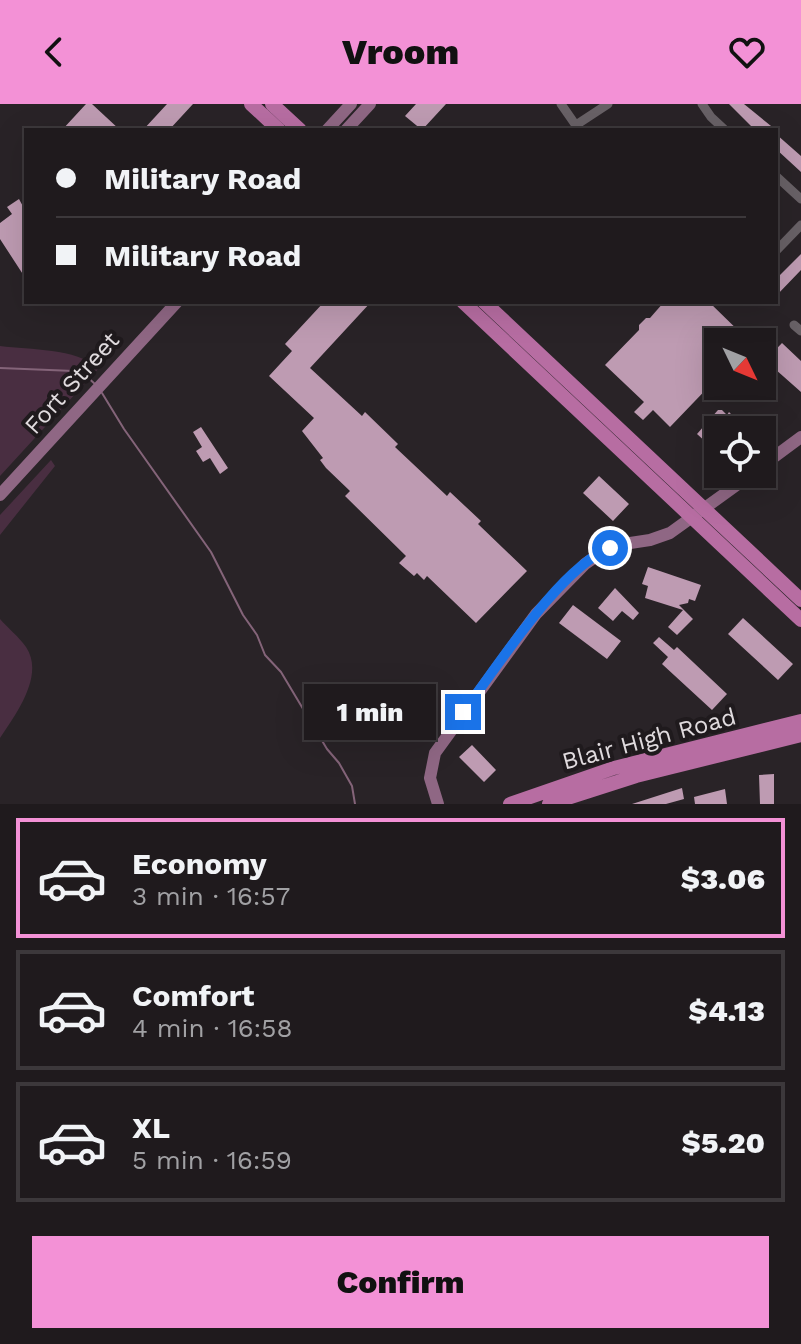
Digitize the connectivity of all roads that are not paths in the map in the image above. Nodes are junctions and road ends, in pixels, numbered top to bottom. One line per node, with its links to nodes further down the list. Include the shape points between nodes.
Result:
1 (251, 104): 8 (main road)
2 (272, 104): 9 (main road)
3 (351, 104): 10 (main road)
4 (370, 104): 11 (main road)
5 (561, 104): 12 (street)
6 (608, 104): 12 (street)
7 (702, 104): 13 (street)
8 (277, 128)
9 (298, 128)
10 (329, 128)
11 (348, 128)
12 (578, 128)
13 (723, 128)
14 (778, 178): 15 (street)
15 (801, 199)
16 (801, 225): 17 (street)
17 (778, 249)
18 (175, 304): 24 (main road, Fort Street)
19 (465, 304): 25 (main road)
20 (485, 304): 25 (main road)
21 (801, 437): 22 (main road)
22 (776, 456)
23 (733, 488): 25 (main road)
24 (0, 495)
25 (698, 513): 26 (main road); 27 (main road); 30 (main road, via 664,536 605,550 548,600 435,753 430,778)
26 (801, 600)
27 (801, 620)
28 (801, 721): 31 (main road, Blair High Road, via 614,768)
29 (801, 735): 32 (main road, Blair High Road, via 636,776)
30 (438, 804)
31 (510, 804)
32 (549, 804)

